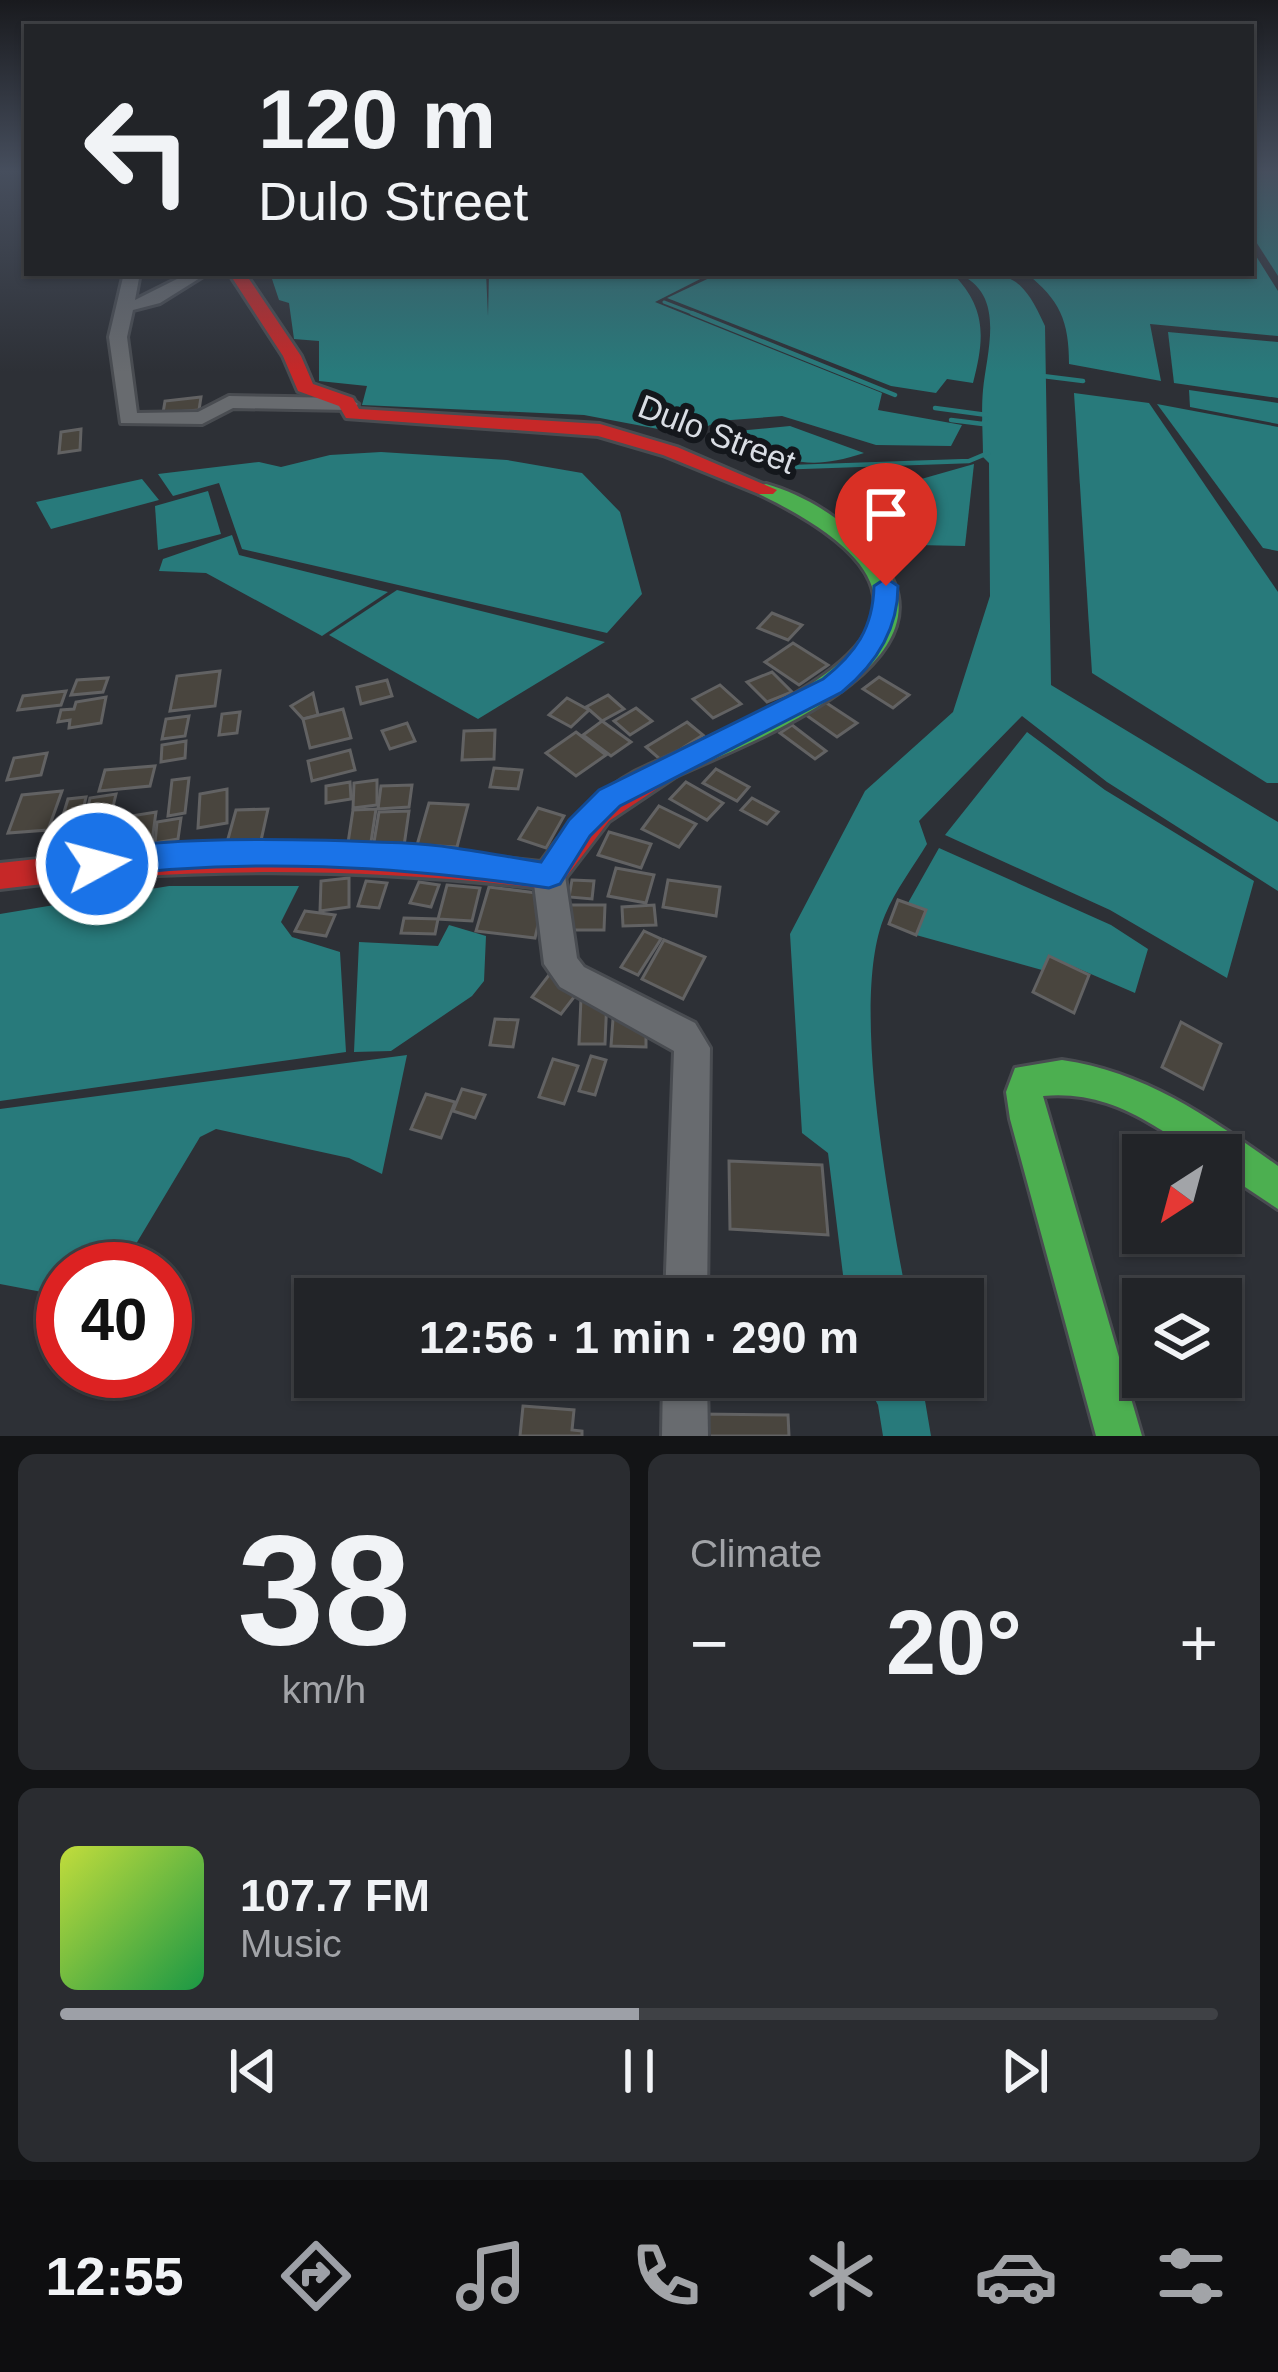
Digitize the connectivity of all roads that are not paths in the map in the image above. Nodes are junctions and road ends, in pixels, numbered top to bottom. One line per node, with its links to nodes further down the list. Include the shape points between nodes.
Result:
1 (131, 276): 4 (street)
2 (195, 276): 4 (street)
3 (239, 276): 5 (street, Dulo Street, via 305,387)
4 (124, 307): 5 (street, via 118,338 128,419 202,418 229,402)
5 (350, 404): 6 (street, Dulo Street, via 360,415 554,423 631,437 811,508 841,525 882,568 886,619 856,666 832,686 609,798)
6 (549, 875): 7 (street, via 409,856 185,853); 9 (street, via 561,964 683,1034 692,1048)
7 (0, 877)
8 (1278, 1189): 12 (street, via 1184,1126 1076,1072 1028,1080 1024,1092)
9 (687, 1278)
10 (685, 1398): 11 (street)
11 (685, 1436)
12 (1119, 1436)

